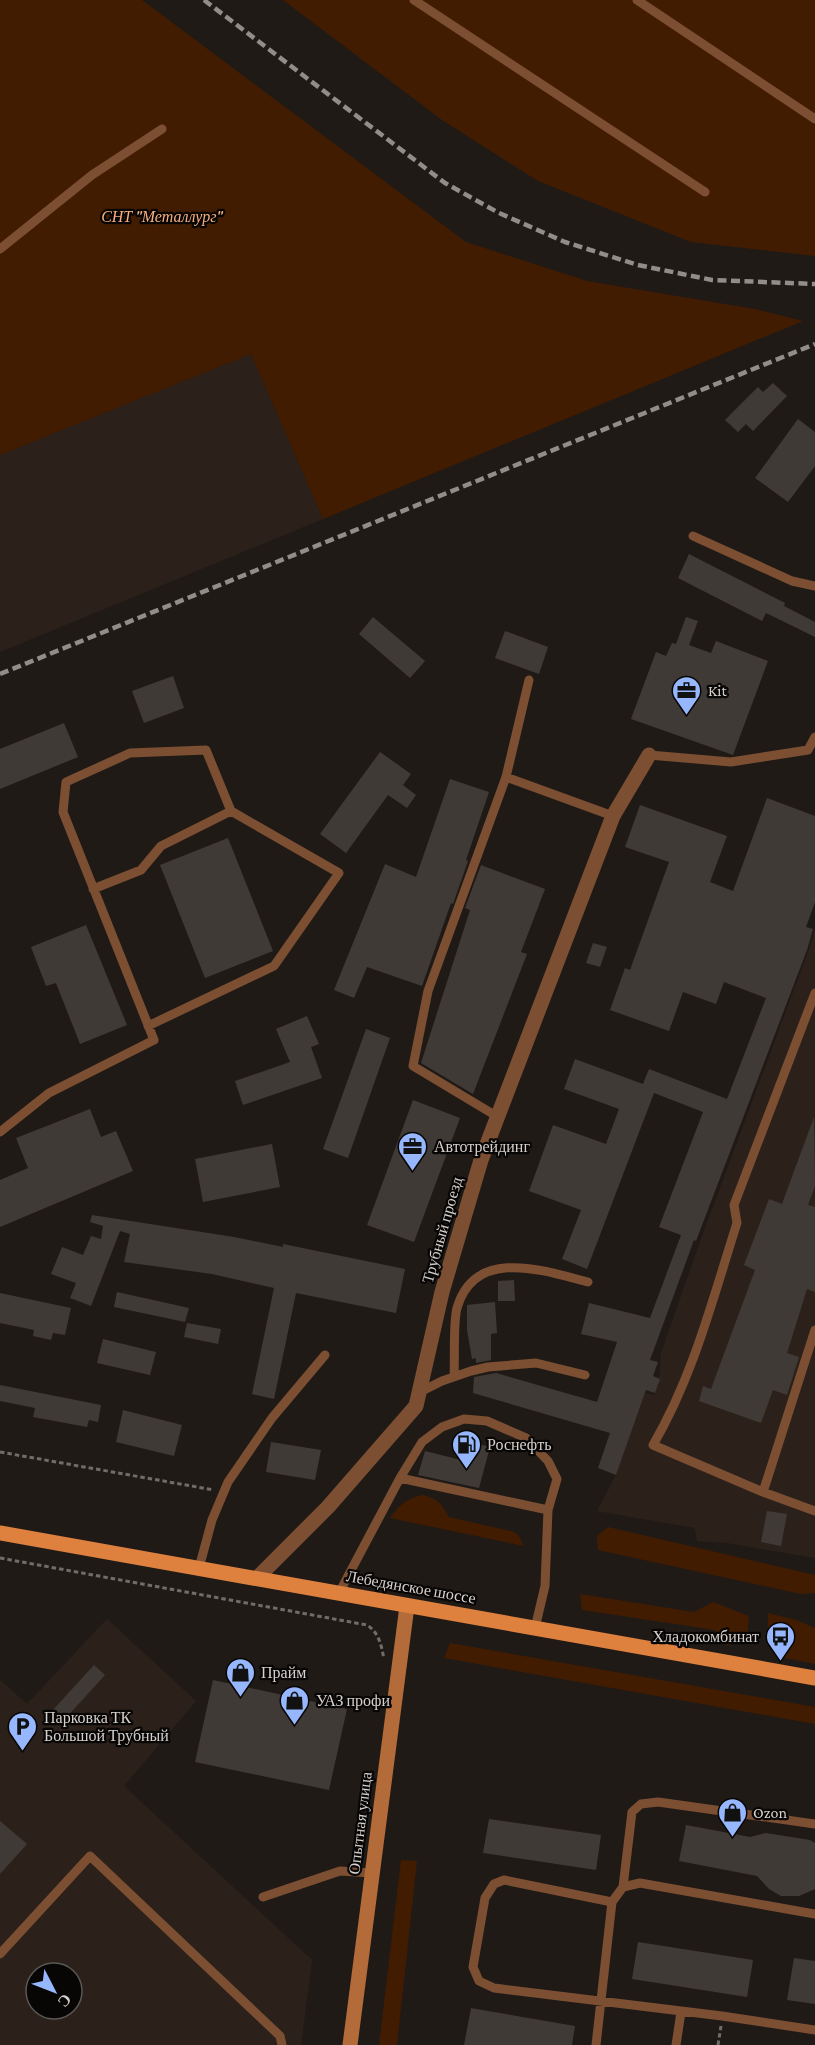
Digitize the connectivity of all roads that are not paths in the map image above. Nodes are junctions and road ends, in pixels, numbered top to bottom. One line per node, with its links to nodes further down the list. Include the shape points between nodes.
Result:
1 (414, 0): 5 (lane)
2 (637, 0): 3 (lane)
3 (815, 120)
4 (162, 129): 6 (lane, via 92,175)
5 (705, 192)
6 (0, 249)
7 (693, 536): 8 (lane, via 792,581)
8 (815, 586)
9 (529, 680): 12 (lane)
10 (815, 737): 11 (lane, via 808,750 730,762)
11 (649, 755): 14 (street, Трубный проезд)
12 (506, 777): 14 (lane); 18 (lane, via 428,991 413,1066)
13 (231, 811): 15 (lane, via 161,846 141,870); 15 (lane, via 206,750 130,753 66,782 63,812); 17 (lane, via 339,873 274,966)
14 (613, 816): 18 (street, Трубный проезд)
15 (93, 889): 17 (lane)
16 (815, 993): 27 (lane, via 734,1205 737,1222 684,1383 653,1445)
17 (148, 1026): 19 (lane, via 154,1040 49,1093)
18 (498, 1117): 25 (street, Трубный проезд, via 481,1160 442,1292)
19 (0, 1132)
20 (588, 1282): 24 (lane, via 529,1267 502,1267 477,1277 464,1290 456,1309)
21 (815, 1330): 27 (lane)
22 (324, 1355): 31 (lane, via 272,1418 228,1482 212,1520)
23 (585, 1376): 24 (lane, via 536,1363 488,1368)
24 (454, 1377): 25 (lane)
25 (418, 1393): 32 (street, Трубный проезд, via 416,1406 328,1507)
26 (400, 1478): 28 (lane); 28 (lane, via 422,1442 442,1427 464,1419 487,1421 526,1437 548,1461 557,1479); 33 (lane)
27 (763, 1492): 29 (lane)
28 (548, 1510): 35 (lane, via 545,1586)
29 (815, 1511)
30 (0, 1533): 31 (main road, Лебедянское шоссе)
31 (200, 1568): 32 (main road, Лебедянское шоссе)
32 (257, 1578): 33 (main road, Лебедянское шоссе)
33 (339, 1593): 34 (main road, Лебедянское шоссе)
34 (407, 1606): 35 (main road, Лебедянское шоссе); 38 (street, Опытная улица)
35 (535, 1628): 36 (main road, Лебедянское шоссе)
36 (815, 1678)
37 (815, 1824): 39 (lane, via 658,1802 642,1804 632,1812)
38 (372, 1873): 40 (lane, via 340,1871); 48 (street, Опытная улица)
39 (623, 1887): 41 (lane); 42 (lane, via 640,1883)
40 (264, 1897)
41 (612, 1902): 44 (lane); 44 (lane, via 504,1880 494,1884 485,1898 473,1967 480,1981 494,1988)
42 (815, 1914)
43 (0, 1954): 47 (lane, via 90,1856 280,2036)
44 (600, 2001): 45 (lane); 49 (lane)
45 (681, 2012): 46 (lane); 50 (lane)
46 (815, 2030)
47 (282, 2045)
48 (350, 2045)
49 (596, 2045)
50 (676, 2045)

